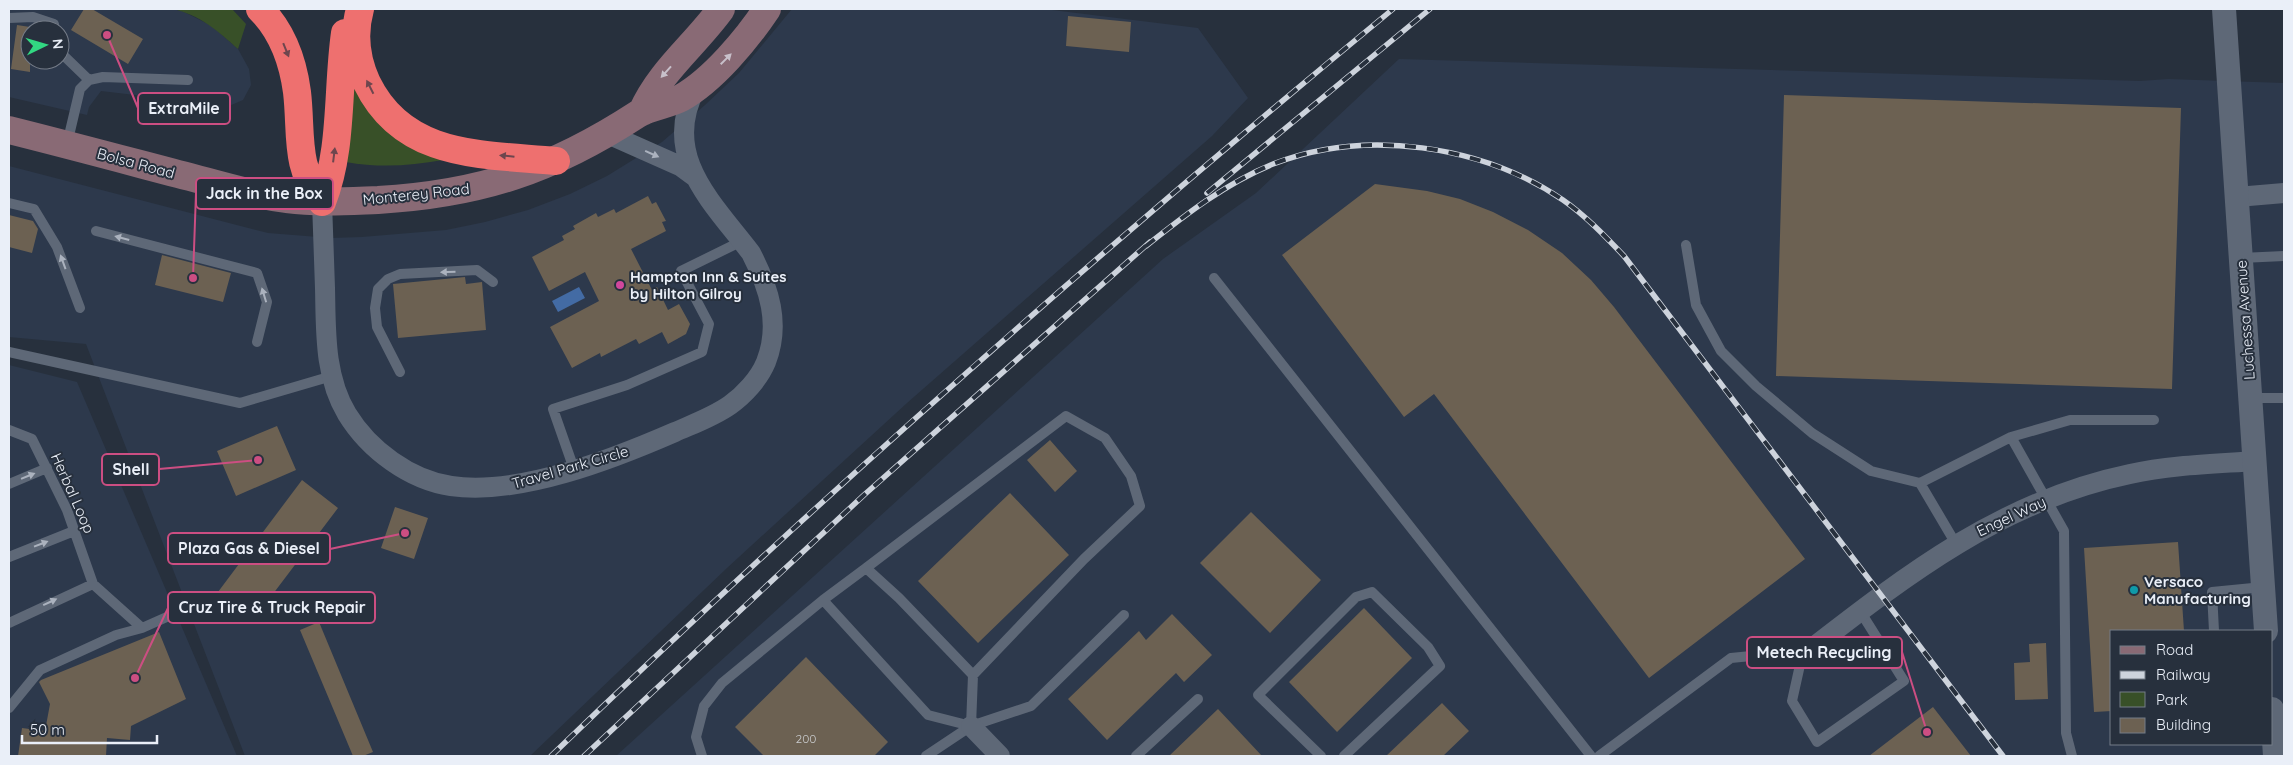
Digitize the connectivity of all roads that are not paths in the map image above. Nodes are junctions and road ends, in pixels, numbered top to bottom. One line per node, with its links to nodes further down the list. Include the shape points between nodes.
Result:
1 (260, 9): 21 (highway, one-way to 21, via 280,36 290,61 297,91 303,166 307,179)
2 (351, 9): 21 (highway, one-way to 2, via 335,152 344,46)
3 (360, 9): 17 (highway, one-way to 3, via 450,149 421,139 398,123 376,98 360,64 356,41)
4 (721, 9): 13 (main road, Monterey Road, one-way to 13, via 660,78)
5 (767, 9): 12 (main road, Monterey Road, one-way to 5, via 737,47)
6 (2224, 9): 20 (street, Luchessa Avenue)
7 (9, 18): 8 (lane)
8 (42, 20)
9 (70, 62): 10 (lane)
10 (89, 80): 11 (lane, via 103,77); 16 (lane, via 80,89)
11 (188, 80)
12 (696, 88): 13 (main road, Monterey Road, via 660,107); 18 (street, Travel Park Circle, via 686,109 683,128 686,155)
13 (642, 112): 15 (main road, Monterey Road)
14 (9, 130): 16 (main road, Bolsa Road)
15 (608, 134): 17 (main road, Monterey Road); 18 (street, Travel Park Circle, one-way to 18, via 680,166)
16 (66, 145): 21 (main road, Bolsa Road, via 258,194)
17 (556, 161): 21 (main road, Monterey Road, via 500,181 440,195)
18 (695, 177): 24 (street, Travel Park Circle)
19 (2284, 193): 20 (street)
20 (2237, 197): 27 (street, Luchessa Avenue)
21 (322, 202): 34 (street, Travel Park Circle, via 326,338)
22 (9, 204): 30 (lane, one-way to 22, via 57,247 34,209)
23 (96, 231): 31 (lane, one-way to 23, via 267,302 257,273)
24 (742, 241): 42 (street, Travel Park Circle, via 762,275 773,316 773,341 765,364 750,388 706,419 632,450); 42 (lane, via 681,270 709,324 702,352 626,385 554,409)
25 (1686, 245): 43 (lane, via 1696,305 1721,351 1756,386 1812,433 1871,471)
26 (2284, 256): 27 (lane)
27 (2241, 258): 35 (street, Luchessa Avenue)
28 (1214, 278): 72 (lane)
29 (493, 282): 33 (lane, one-way to 33, via 477,270 400,274 388,278 378,289 376,327)
30 (80, 308)
31 (258, 342)
32 (9, 352): 34 (lane, via 240,403)
33 (400, 372)
34 (332, 376): 42 (street, Travel Park Circle, via 346,413 360,433 380,452 422,478 450,486 480,488)
35 (2250, 398): 36 (lane); 40 (street, Luchessa Avenue)
36 (2284, 398)
37 (2154, 420): 39 (lane, via 2070,420)
38 (9, 430): 41 (lane, Herbal Loop, via 32,439)
39 (2011, 437): 43 (lane); 45 (lane)
40 (2255, 461): 45 (street, Engel Way, via 2130,474); 51 (street, Luchessa Avenue)
41 (46, 468): 44 (lane, one-way to 41); 46 (lane, Herbal Loop)
42 (574, 469)
43 (1920, 483): 47 (lane)
44 (9, 484)
45 (2046, 499): 47 (street, Engel Way, via 2014,512); 74 (lane, via 2064,531 2066,733)
46 (74, 531): 48 (lane, one-way to 46); 50 (lane, Herbal Loop)
47 (1956, 544): 54 (street, Engel Way)
48 (9, 557)
49 (866, 568): 52 (lane); 61 (lane, via 900,598); 61 (lane, via 1066,416 1105,438 1131,476 1140,506)
50 (93, 584): 56 (lane, one-way to 50); 57 (lane, Herbal Loop)
51 (2263, 586): 58 (lane, via 2212,592); 59 (street, Luchessa Avenue)
52 (823, 600): 64 (lane, via 928,716); 66 (lane, via 722,683 704,706 696,738)
53 (187, 608): 57 (lane)
54 (1860, 611): 60 (street, Engel Way); 60 (lane, via 1904,681 1817,742 1792,701)
55 (1124, 615): 64 (lane, via 1031,706)
56 (9, 623)
57 (142, 628): 63 (lane, via 116,635 40,670)
58 (2214, 630)
59 (2266, 630)
60 (1802, 656): 73 (lane, via 1731,658)
61 (972, 675): 64 (lane)
62 (1198, 699): 69 (lane)
63 (9, 708)
64 (971, 726): 67 (lane); 68 (street)
65 (2273, 728): 75 (street)
66 (702, 756)
67 (926, 756)
68 (1000, 756)
69 (1136, 756)
70 (1321, 756): 71 (lane, via 1258,695 1356,597 1372,592 1428,647 1440,666)
71 (1344, 756)
72 (1591, 756)
73 (1599, 756)
74 (2072, 756)
75 (2275, 756)

